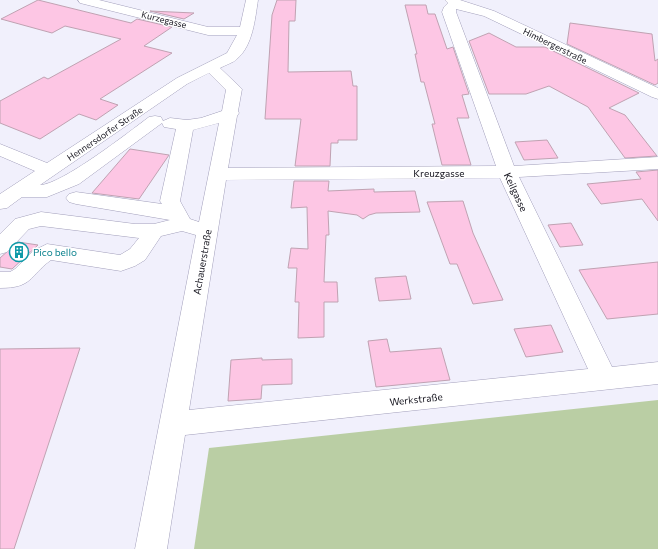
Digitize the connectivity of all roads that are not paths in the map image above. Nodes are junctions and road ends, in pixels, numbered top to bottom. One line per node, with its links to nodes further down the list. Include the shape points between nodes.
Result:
1 (84, 0): 4 (street, Kurzegasse, via 208,31)
2 (252, 0): 4 (street)
3 (455, 2): 6 (street, Himbergerstraße, via 491,14 582,60); 14 (street, Keilgasse, via 449,12)
4 (246, 31): 5 (street, via 232,56)
5 (212, 68): 7 (street, Achauerstraße, via 234,89); 8 (street, Hennersdorfer Straße, via 182,81)
6 (658, 94)
7 (231, 113): 10 (street, via 203,124); 15 (street, Achauerstraße)
8 (136, 114): 9 (street); 13 (street, Hennersdorfer Straße)
9 (155, 121): 10 (street); 16 (street)
10 (185, 126): 20 (street, via 170,201)
11 (0, 149): 13 (street)
12 (658, 163): 14 (street, Kreuzgasse)
13 (50, 171): 17 (street, Hennersdorfer Straße)
14 (507, 172): 15 (street, Kreuzgasse); 27 (street, Keilgasse)
15 (219, 174): 23 (street, Achauerstraße)
16 (72, 180): 17 (street, via 47,191); 18 (street)
17 (20, 191): 19 (street, Hennersdorfer Straße)
18 (76, 198): 20 (street); 21 (street)
19 (0, 203)
20 (179, 218): 22 (street); 23 (street)
21 (58, 220): 22 (street, via 112,229); 24 (street, via 41,219 22,224)
22 (154, 231): 25 (street, via 140,254 132,260 121,263 47,252 22,275 11,281)
23 (207, 231): 28 (street, Achauerstraße)
24 (0, 247)
25 (0, 280)
26 (658, 373): 27 (street, Werkstraße)
27 (605, 379): 28 (street, Werkstraße)
28 (174, 424): 29 (street, Achauerstraße)
29 (151, 549)

